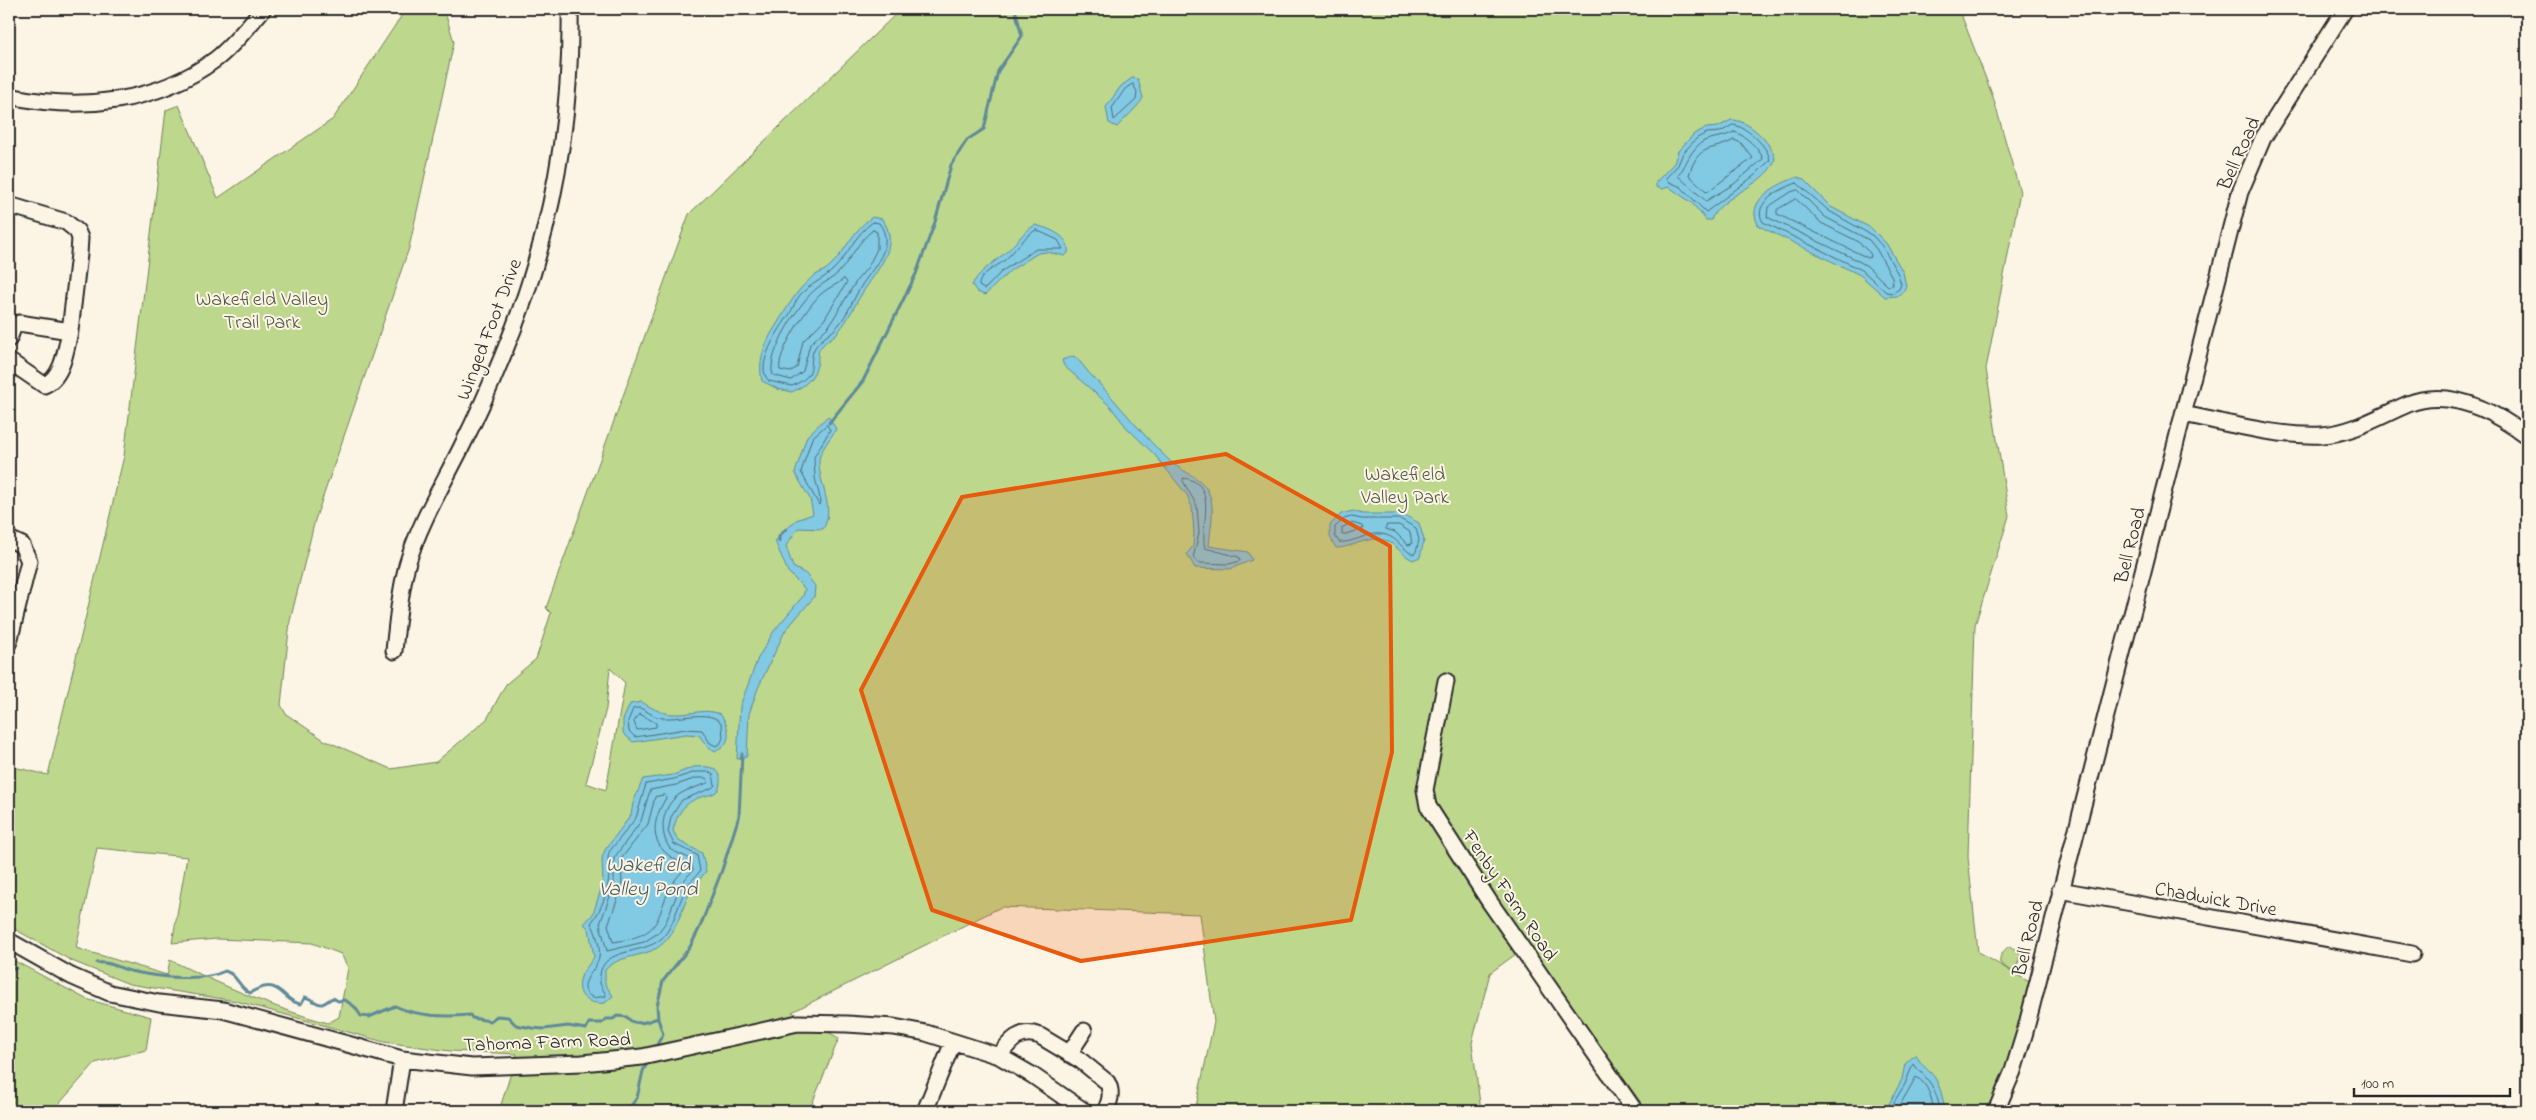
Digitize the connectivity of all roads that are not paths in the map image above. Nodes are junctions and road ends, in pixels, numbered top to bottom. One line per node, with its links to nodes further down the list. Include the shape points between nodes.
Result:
1 (263, 9): 4 (street, via 217,58 166,88 91,103)
2 (570, 9): 13 (street, Winged Foot Drive, via 564,130 540,249 503,356 414,546 404,582)
3 (2345, 9): 9 (street, Bell Road, via 2263,138 2246,174)
4 (9, 96)
5 (9, 205): 6 (street, via 66,222 77,231 79,254)
6 (70, 331): 7 (street, via 19,323 13,328); 8 (street, via 60,368 49,383 44,385)
7 (9, 340)
8 (9, 360)
9 (2183, 414): 10 (street, via 2283,433 2323,435 2360,426 2410,403 2452,401 2483,408); 15 (street, Bell Road)
10 (2527, 436)
11 (9, 539): 12 (street, via 22,545 29,561)
12 (9, 642)
13 (394, 651)
14 (1446, 681): 27 (street, Fenby Farm Road, via 1425,790 1428,806 1489,901)
15 (2060, 890): 17 (street, Chadwick Drive); 28 (street, Bell Road, via 2025,1032)
16 (9, 941): 22 (street, Tahoma Farm Road, via 70,976 110,993 159,1003 222,1010)
17 (2412, 954)
18 (1084, 1031): 20 (street)
19 (953, 1042): 21 (street, Tahoma Farm Road); 22 (street, Tahoma Farm Road, via 894,1027 798,1022 660,1054 582,1063 472,1067); 24 (street)
20 (1069, 1054): 21 (street, via 1040,1036 1026,1033 1015,1037); 26 (street, via 1107,1082 1110,1098)
21 (999, 1056): 25 (street, Tahoma Farm Road)
22 (402, 1059): 23 (street)
23 (394, 1111)
24 (924, 1111)
25 (1084, 1111)
26 (1105, 1111)
27 (1636, 1111)
28 (1996, 1111)

